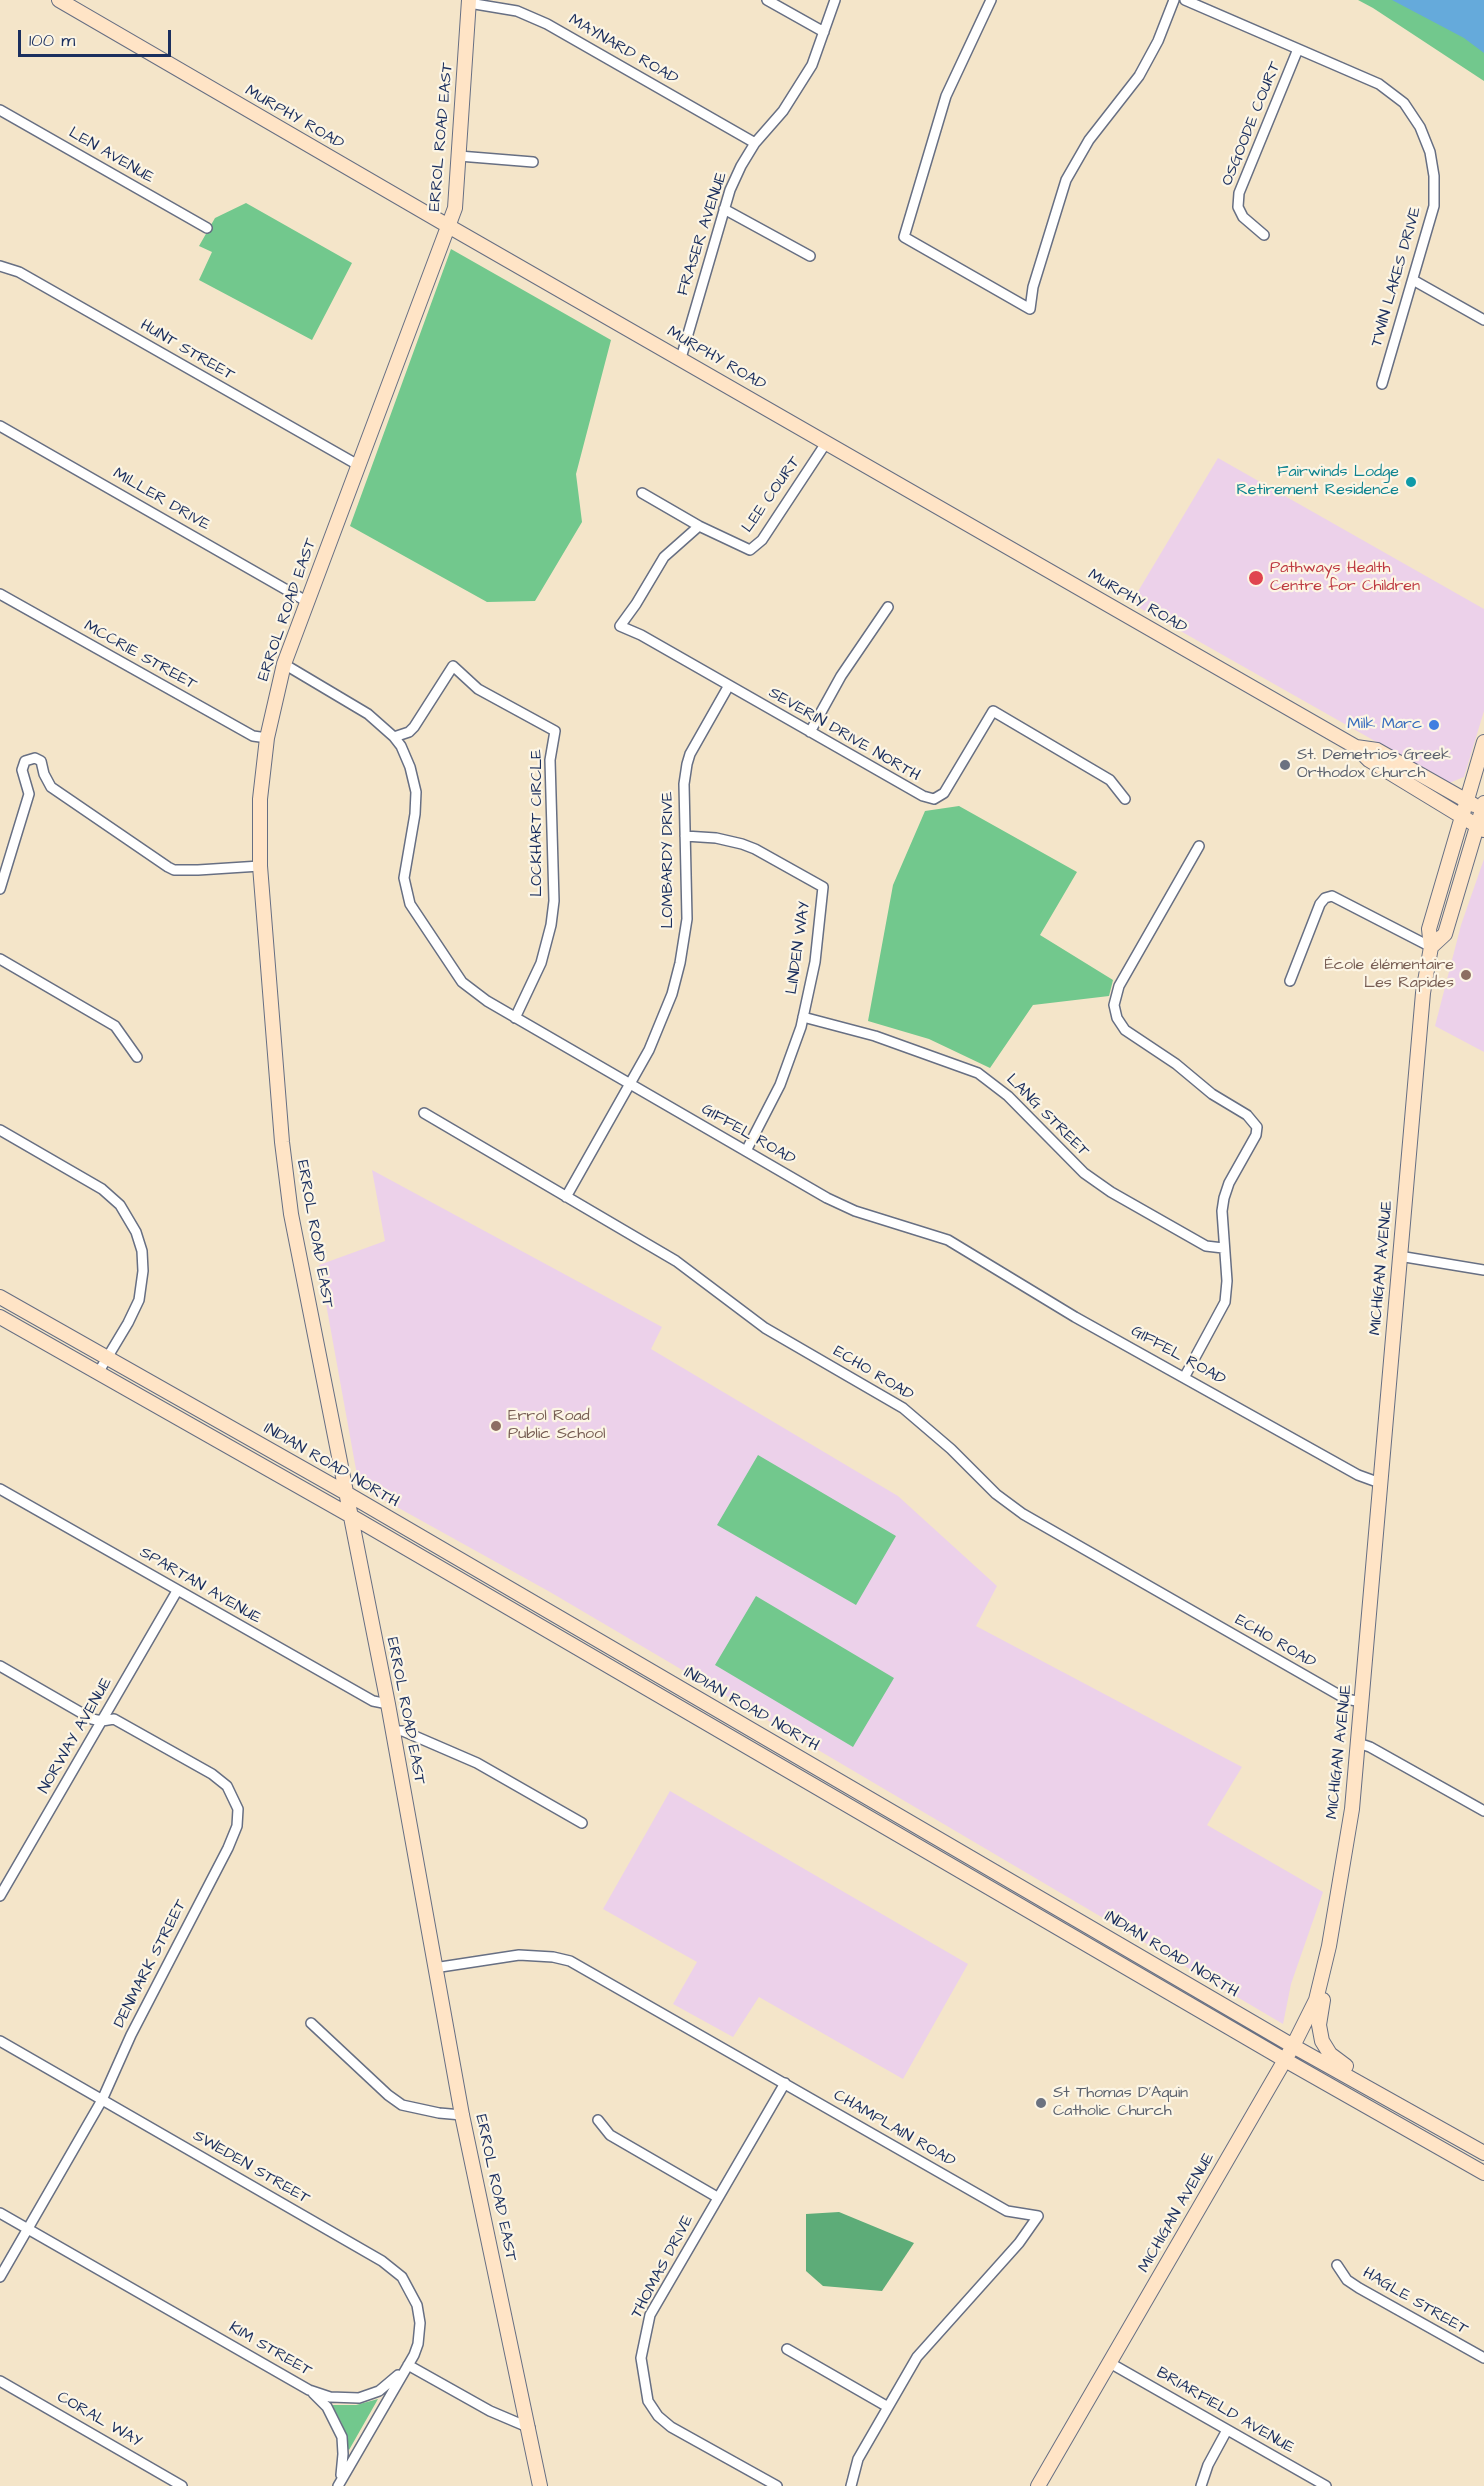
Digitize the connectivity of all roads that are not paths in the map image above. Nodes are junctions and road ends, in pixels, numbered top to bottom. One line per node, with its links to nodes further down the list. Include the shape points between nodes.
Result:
1 (59, 0): 15 (main road, MURPHY ROAD)
2 (767, 0): 8 (street)
3 (835, 0): 8 (street, FRASER AVENUE)
4 (991, 0): 5 (street, via 946,96 904,237 1030,309 1033,286 1066,180 1089,140 1139,76)
5 (1174, 0)
6 (1185, 0): 9 (street, TWIN LAKES DRIVE)
7 (469, 1): 11 (street, MAYNARD ROAD, via 517,11 547,24); 12 (main road, ERROL ROAD EAST)
8 (824, 32): 11 (street, FRASER AVENUE, via 812,65 783,111)
9 (1298, 49): 17 (street, OSGOODE COURT, via 1239,193 1238,207 1243,217); 20 (street, TWIN LAKES DRIVE, via 1379,84 1404,103 1420,127 1430,152 1434,206)
10 (0, 110): 16 (street, LEN AVENUE)
11 (755, 143): 14 (street, FRASER AVENUE, via 741,165)
12 (459, 156): 13 (street); 15 (main road, ERROL ROAD EAST)
13 (533, 162)
14 (724, 209): 18 (street); 22 (street, FRASER AVENUE)
15 (450, 227): 22 (main road, MURPHY ROAD); 26 (main road, ERROL ROAD EAST)
16 (207, 228)
17 (1264, 236)
18 (810, 256)
19 (0, 266): 26 (street, HUNT STREET, via 19,272)
20 (1413, 280): 21 (street); 23 (street, TWIN LAKES DRIVE)
21 (1484, 320)
22 (681, 358): 25 (main road, MURPHY ROAD)
23 (1382, 384)
24 (0, 426): 30 (street, MILLER DRIVE)
25 (826, 443): 28 (street, LEE COURT, via 762,540 750,550); 38 (main road, MURPHY ROAD)
26 (358, 465): 30 (main road, ERROL ROAD EAST)
27 (642, 493): 28 (street, LEE COURT)
28 (699, 526): 33 (street, SEVERIN DRIVE NORTH, via 658,564 620,626)
29 (0, 594): 35 (street, MCCRIE STREET, via 253,736)
30 (306, 601): 32 (main road, ERROL ROAD EAST)
31 (888, 608): 34 (street)
32 (284, 664): 35 (main road, ERROL ROAD EAST); 36 (street, GIFFEL ROAD, via 368,714)
33 (728, 687): 34 (street, SEVERIN DRIVE NORTH); 44 (street, LOMBARDY DRIVE, via 687,764)
34 (810, 732): 39 (street, SEVERIN DRIVE NORTH, via 914,793 934,799 948,788 993,711 1110,780)
35 (267, 738): 46 (main road, ERROL ROAD EAST, via 260,799)
36 (394, 738): 52 (street, GIFFEL ROAD, via 410,767 416,792 404,878 410,904 462,982); 52 (street, LOCKHART CIRCLE, via 414,727 453,666 478,689 555,731 550,760 554,901 551,925 541,963)
37 (1484, 742): 40 (main road, MICHIGAN AVENUE)
38 (1356, 747): 40 (main road, MURPHY ROAD, via 1377,750); 42 (main road, MURPHY ROAD, via 1368,760)
39 (1125, 800)
40 (1466, 801): 41 (main road, MURPHY ROAD); 42 (main road, MICHIGAN AVENUE)
41 (1483, 808): 43 (main road, MICHIGAN AVENUE)
42 (1461, 816): 43 (main road, MURPHY ROAD); 48 (main road, MICHIGAN AVENUE, via 1429,928)
43 (1481, 828): 48 (main road, MICHIGAN AVENUE, via 1445,934)
44 (685, 836): 51 (street, LINDEN WAY, via 749,846 823,887 817,950); 54 (street, LOMBARDY DRIVE, via 687,920 680,963 666,1013)
45 (1198, 846): 59 (street, via 1119,986 1114,1005 1125,1030 1247,1115 1257,1127 1224,1198)
46 (260, 866): 47 (street, via 174,870 51,787 41,761 35,758 25,761 22,771 29,794); 69 (main road, ERROL ROAD EAST, via 291,1214)
47 (0, 889)
48 (1431, 946): 50 (street, via 1332,896 1320,904); 60 (main road, MICHIGAN AVENUE, via 1423,993)
49 (0, 959): 53 (street, via 115,1026)
50 (1290, 981)
51 (803, 1017): 57 (street, LINDEN WAY, via 780,1085); 59 (street, LANG STREET, via 875,1036 978,1073 1008,1096 1084,1173 1206,1246)
52 (515, 1018): 54 (street, GIFFEL ROAD)
53 (137, 1058)
54 (630, 1083): 57 (street, GIFFEL ROAD); 58 (street, LOMBARDY DRIVE)
55 (424, 1113): 58 (street, ECHO ROAD)
56 (0, 1130): 64 (street, via 102,1189 120,1205 136,1232 143,1262 141,1291 128,1323)
57 (746, 1151): 66 (street, GIFFEL ROAD, via 855,1211 948,1240 1075,1317)
58 (566, 1197): 73 (street, ECHO ROAD, via 676,1261 765,1328 903,1408 1023,1514 1346,1699)
59 (1223, 1248): 66 (street, via 1225,1302)
60 (1399, 1256): 61 (street); 67 (main road, MICHIGAN AVENUE)
61 (1484, 1270)
62 (0, 1297): 64 (main road, INDIAN ROAD NORTH)
63 (0, 1317): 65 (main road, INDIAN ROAD NORTH)
64 (106, 1358): 65 (street); 69 (main road, INDIAN ROAD NORTH)
65 (98, 1373): 70 (main road, INDIAN ROAD NORTH)
66 (1185, 1376): 67 (street, GIFFEL ROAD, via 1358,1475)
67 (1380, 1483): 73 (main road, MICHIGAN AVENUE)
68 (0, 1489): 71 (street, SPARTAN AVENUE)
69 (346, 1492): 70 (main road, ERROL ROAD EAST); 85 (main road, INDIAN ROAD NORTH)
70 (351, 1516): 74 (main road, ERROL ROAD EAST); 86 (main road, INDIAN ROAD NORTH)
71 (177, 1591): 74 (street, SPARTAN AVENUE, via 373,1701); 75 (street, NORWAY AVENUE)
72 (0, 1666): 75 (street, DENMARK STREET)
73 (1362, 1702): 77 (main road, MICHIGAN AVENUE)
74 (388, 1704): 76 (main road, ERROL ROAD EAST)
75 (102, 1721): 80 (street, NORWAY AVENUE); 89 (street, DENMARK STREET, via 114,1719 212,1774 227,1786 238,1809 237,1826 228,1848)
76 (393, 1731): 79 (street, via 403,1731 477,1763); 82 (main road, ERROL ROAD EAST)
77 (1358, 1743): 78 (street); 81 (main road, MICHIGAN AVENUE, via 1352,1809)
78 (1484, 1811)
79 (582, 1823)
80 (0, 1896)
81 (1329, 1946): 85 (main road, MICHIGAN AVENUE, via 1314,2007); 88 (main road, via 1330,1972 1320,2009 1320,2033 1330,2054)
82 (434, 1968): 87 (street, CHAMPLAIN ROAD, via 519,1955 570,1961); 90 (main road, ERROL ROAD EAST)
83 (311, 2023): 90 (street, via 402,2105)
84 (0, 2041): 89 (street, SWEDEN STREET)
85 (1293, 2046): 86 (main road, MICHIGAN AVENUE); 88 (main road, INDIAN ROAD NORTH)
86 (1285, 2060): 93 (main road, INDIAN ROAD NORTH); 101 (main road, MICHIGAN AVENUE)
87 (785, 2083): 94 (street, THOMAS DRIVE); 105 (street, CHAMPLAIN ROAD, via 1007,2211 1038,2216 1019,2243 917,2357)
88 (1378, 2092): 92 (main road, INDIAN ROAD NORTH)
89 (102, 2100): 96 (street, DENMARK STREET); 102 (street, SWEDEN STREET, via 394,2269 414,2296 420,2322 417,2344)
90 (462, 2115): 106 (main road, ERROL ROAD EAST)
91 (598, 2120): 94 (street, via 610,2135)
92 (1484, 2153)
93 (1484, 2173)
94 (717, 2197): 111 (street, THOMAS DRIVE, via 651,2315 641,2358 644,2384 648,2401 671,2427)
95 (0, 2212): 96 (street, KIM STREET)
96 (28, 2229): 98 (street, DENMARK STREET); 104 (street, KIM STREET)
97 (1337, 2265): 100 (street, HAGLE STREET, via 1347,2280 1359,2288)
98 (0, 2277)
99 (787, 2349): 105 (street)
100 (1484, 2358)
101 (1110, 2363): 107 (street, BRIARFIELD AVENUE); 113 (main road, MICHIGAN AVENUE)
102 (408, 2365): 104 (street, KIM STREET, via 386,2387 359,2398 330,2397); 106 (street, via 496,2414); 109 (street)
103 (0, 2381): 108 (street, CORAL WAY)
104 (309, 2390): 109 (street, via 327,2407 342,2437 343,2463)
105 (888, 2407): 112 (street, CHAMPLAIN ROAD, via 858,2459)
106 (530, 2428): 110 (main road, ERROL ROAD EAST)
107 (1227, 2430): 114 (street, via 1208,2465); 115 (street, BRIARFIELD AVENUE)
108 (182, 2486)
109 (338, 2486)
110 (540, 2486)
111 (777, 2486)
112 (851, 2486)
113 (1038, 2486)
114 (1202, 2486)
115 (1326, 2486)

